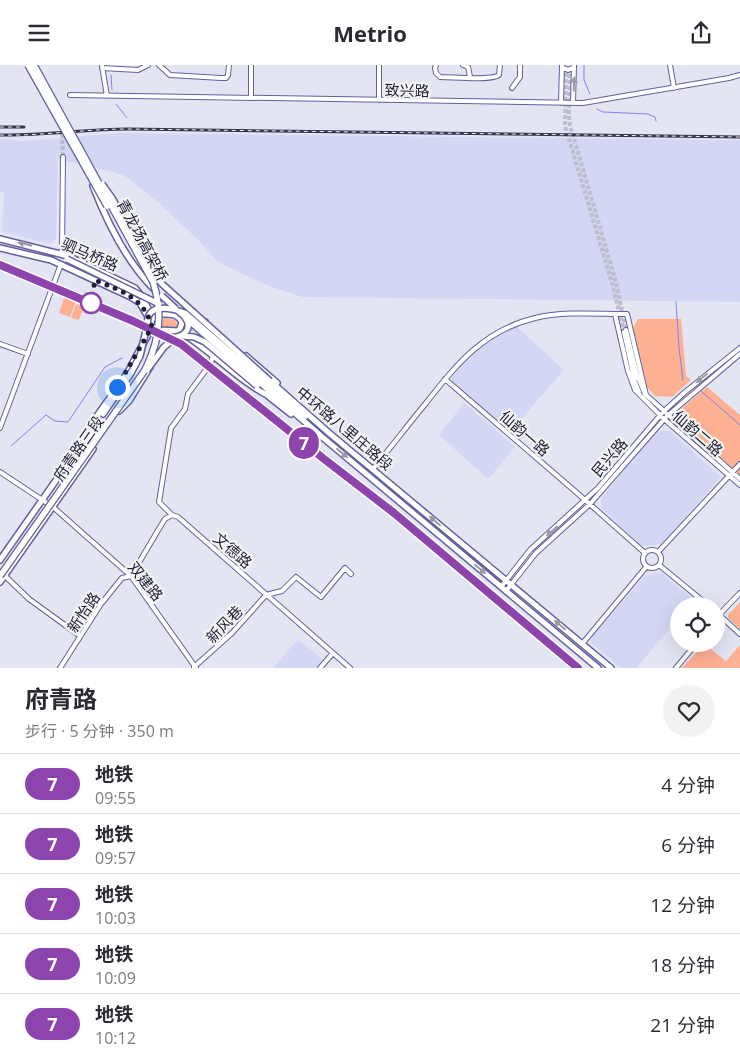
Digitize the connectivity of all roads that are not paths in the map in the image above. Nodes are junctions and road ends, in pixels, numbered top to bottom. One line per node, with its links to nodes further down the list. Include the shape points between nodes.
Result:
1 (27, 65): 29 (street, via 48,103); 31 (highway, 青龙场高架桥, bridge)
2 (34, 65): 31 (highway, 青龙场高架桥, bridge)
3 (133, 65): 17 (street)
4 (148, 65): 17 (street)
5 (159, 65): 18 (street)
6 (171, 65): 18 (street)
7 (229, 65): 18 (street, via 226,78 179,77)
8 (252, 65): 25 (street)
9 (379, 65): 26 (street)
10 (436, 65): 20 (street, via 436,73 440,77)
11 (463, 65): 20 (street, via 468,67)
12 (500, 65): 20 (street, via 500,75 495,78)
13 (520, 65): 22 (street, via 520,77)
14 (670, 65): 21 (street)
15 (102, 66): 17 (street); 24 (street)
16 (568, 66): 27 (street); 28 (street, one-way to 16)
17 (133, 70)
18 (166, 71)
19 (740, 75): 21 (street, 致兴路)
20 (470, 77)
21 (674, 88): 28 (street, 致兴路)
22 (512, 89)
23 (70, 95): 24 (street, 致兴路)
24 (107, 96): 25 (street, 致兴路)
25 (251, 98): 26 (street, 致兴路)
26 (379, 100): 27 (street, 致兴路)
27 (562, 103): 28 (street, 致兴路)
28 (573, 103)
29 (62, 120)
30 (63, 157): 35 (street)
31 (94, 179): 50 (main road, 中环路八里庄路段, bridge, via 112,198 141,253 162,284); 50 (main road, 中环路八里庄路段, bridge, via 102,209 129,258 146,281 199,331); 77 (highway, 青龙场高架桥, bridge, via 151,286 155,305 154,337 142,368); 80 (highway, 青龙场高架桥, bridge, via 153,282 160,311 154,351 145,369)
32 (0, 239): 34 (main road, 驷马桥路, one-way to 32)
33 (0, 248): 36 (main road, 驷马桥路)
34 (53, 252): 35 (main road, 驷马桥路); 36 (main road)
35 (62, 254): 40 (main road, 驷马桥路, via 134,288 142,297)
36 (64, 262): 37 (main road, bridge); 40 (main road, bridge, via 136,296 143,303); 46 (street)
37 (169, 309): 38 (main road, bridge); 40 (main road, bridge, via 150,312)
38 (177, 313): 40 (main road, via 160,314); 42 (main road, bridge, via 186,318 188,324 186,332); 50 (main road, bridge, via 186,315); 53 (main road, via 206,322 289,393)
39 (615, 314): 41 (street, 仙韵二路); 41 (street, 仙韵二路, via 627,314); 49 (street, via 536,317 512,325 474,348)
40 (150, 322): 42 (main road, via 160,330); 43 (main road, bridge, via 151,331); 58 (main road, 府青路三段, via 128,372 97,416); 58 (main road, bridge, via 131,373)
41 (625, 330): 51 (street, 仙韵二路); 51 (street, 仙韵二路, via 632,383)
42 (180, 334): 43 (main road, bridge); 47 (main road); 52 (main road, bridge, via 205,342); 54 (main road, 府青路三段, via 152,365)
43 (175, 338): 54 (main road, bridge, via 159,353)
44 (0, 343): 46 (street)
45 (740, 348): 55 (street, 民兴路, one-way to 55)
46 (28, 354): 57 (street)
47 (213, 355): 52 (main road); 71 (street, via 211,363 188,394 185,409 170,428 159,502)
48 (740, 355): 56 (street, 民兴路)
49 (445, 379): 62 (street); 67 (street, 仙韵一路)
50 (267, 384): 53 (main road, 中环路八里庄路段); 59 (main road); 60 (main road, 中环路八里庄路段)
51 (644, 396): 55 (street, 仙韵二路)
52 (269, 397): 60 (main road)
53 (296, 403): 59 (main road, 中环路八里庄路段)
54 (121, 408): 70 (main road, 府青路三段)
55 (662, 414): 56 (street, 仙韵二路); 67 (street, 民兴路)
56 (666, 417): 64 (street, 仙韵二路); 69 (street, 民兴路)
57 (0, 428)
58 (92, 429): 68 (main road, 府青路三段)
59 (328, 433): 62 (main road, 中环路八里庄路段)
60 (321, 436): 84 (main road, 中环路八里庄路段, one-way to 84)
61 (740, 464): 64 (street)
62 (373, 469): 81 (main road, 中环路八里庄路段, one-way to 62)
63 (0, 473): 68 (street, 双建路)
64 (730, 474): 65 (street, 仙韵二路); 66 (street, 仙韵二路); 72 (street)
65 (740, 479)
66 (740, 485)
67 (586, 500): 69 (street, 仙韵一路); 81 (street, 民兴路, one-way to 81, via 530,550)
68 (43, 501): 70 (street, 双建路); 74 (main road, 府青路三段)
69 (590, 505): 73 (street, 仙韵一路); 83 (street, 民兴路, via 536,553)
70 (53, 507): 78 (street, 双建路); 80 (main road, 府青路三段)
71 (172, 515): 78 (street, via 165,519); 87 (street, 文德路)
72 (658, 552): 73 (street, via 650,550); 75 (street)
73 (645, 553): 76 (street, via 643,561)
74 (0, 559)
75 (659, 565): 76 (street); 88 (street)
76 (647, 567): 93 (street)
77 (0, 571)
78 (131, 575): 92 (street, 新怡路, via 122,578); 96 (street, 双建路)
79 (351, 575): 87 (street, via 344,568 321,597 296,577 282,591)
80 (2, 576): 82 (main road, 府青路三段); 92 (street)
81 (506, 580): 83 (main road, 中环路八里庄路段); 84 (street, 民兴路)
82 (0, 582)
83 (511, 585): 85 (street, 民兴路); 93 (main road, 中环路八里庄路段, one-way to 83)
84 (501, 587): 85 (main road, 中环路八里庄路段)
85 (506, 591): 100 (main road, 中环路八里庄路段)
86 (740, 593): 89 (street)
87 (266, 595): 95 (street, 文德路); 96 (street, 新风巷)
88 (698, 597)
89 (725, 607)
90 (725, 621): 91 (street)
91 (740, 633)
92 (80, 636): 97 (street, 新怡路)
93 (582, 644): 101 (main road, 中环路八里庄路段)
94 (689, 652): 102 (street)
95 (333, 653): 98 (street); 99 (street, 文德路)
96 (195, 667)
97 (60, 668)
98 (320, 668)
99 (350, 668)
100 (598, 668)
101 (611, 668)
102 (676, 668)

